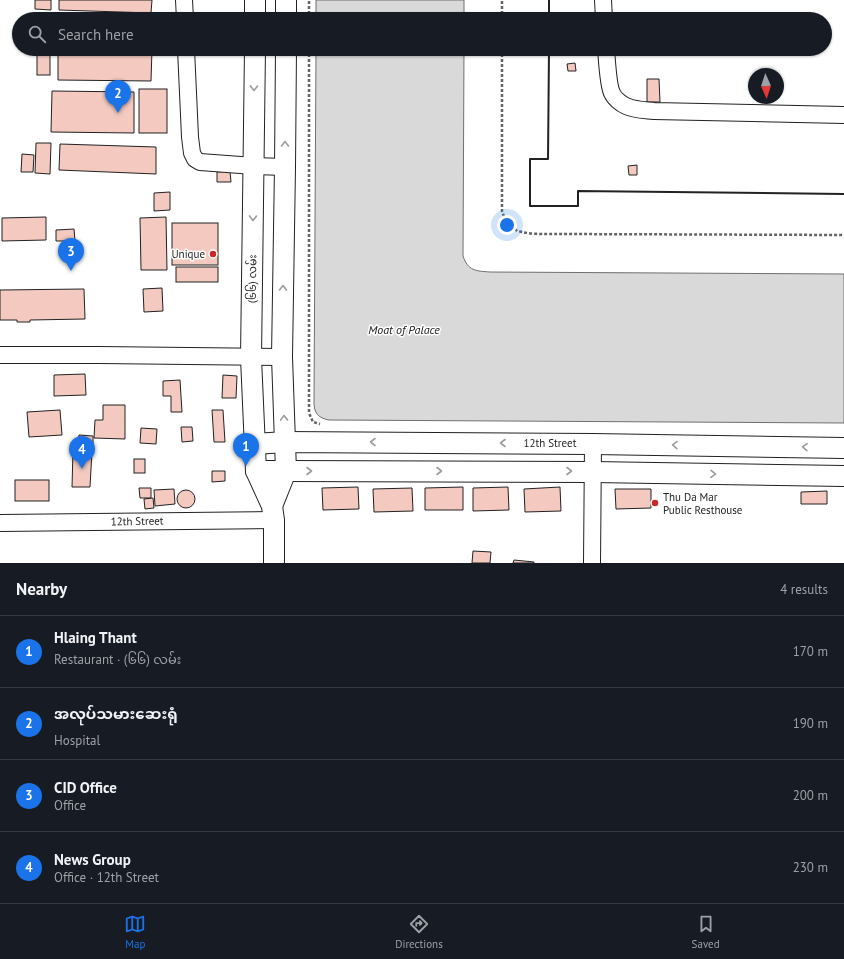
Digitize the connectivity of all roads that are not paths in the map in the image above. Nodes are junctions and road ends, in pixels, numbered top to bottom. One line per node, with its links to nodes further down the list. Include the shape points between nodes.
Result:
1 (184, 0): 5 (street)
2 (255, 0): 6 (main road)
3 (286, 0): 7 (main road)
4 (603, 0): 8 (street)
5 (185, 12)
6 (255, 12)
7 (286, 12)
8 (604, 12)
9 (186, 56): 14 (street, via 190,137 195,159 200,162)
10 (255, 56): 14 (main road, (၆၆) လမ်း, one-way to 14)
11 (286, 56): 15 (main road, (၆၆) လမ်း, one-way to 11)
12 (607, 56): 13 (street, via 612,94 625,106 636,110)
13 (844, 115)
14 (254, 166): 15 (street); 17 (main road, (၆၆) လမ်း, one-way to 17)
15 (285, 167): 18 (main road, (၆၆) လမ်း, one-way to 15)
16 (0, 355): 17 (street)
17 (251, 358): 18 (street); 20 (main road, (၆၆) လမ်း)
18 (282, 358): 19 (main road, (၆၆) လမ်း, one-way to 18)
19 (285, 442): 20 (main road, 12th Street); 21 (main road, 12th Street, one-way to 19); 24 (main road, (၆၆) လမ်း)
20 (255, 444): 23 (main road, (၆၆) လမ်း)
21 (593, 444): 22 (main road, 12th Street, one-way to 21); 25 (street)
22 (844, 448)
23 (256, 471): 24 (main road); 27 (main road, (၆၆) လမ်း)
24 (286, 471): 25 (main road, one-way to 25); 27 (main road, (၆၆) လမ်း)
25 (594, 472): 26 (main road, one-way to 26); 30 (street)
26 (844, 476)
27 (273, 513): 28 (street, 12th Street); 29 (main road, (၆၆) လမ်း)
28 (0, 523)
29 (274, 563)
30 (592, 563)

